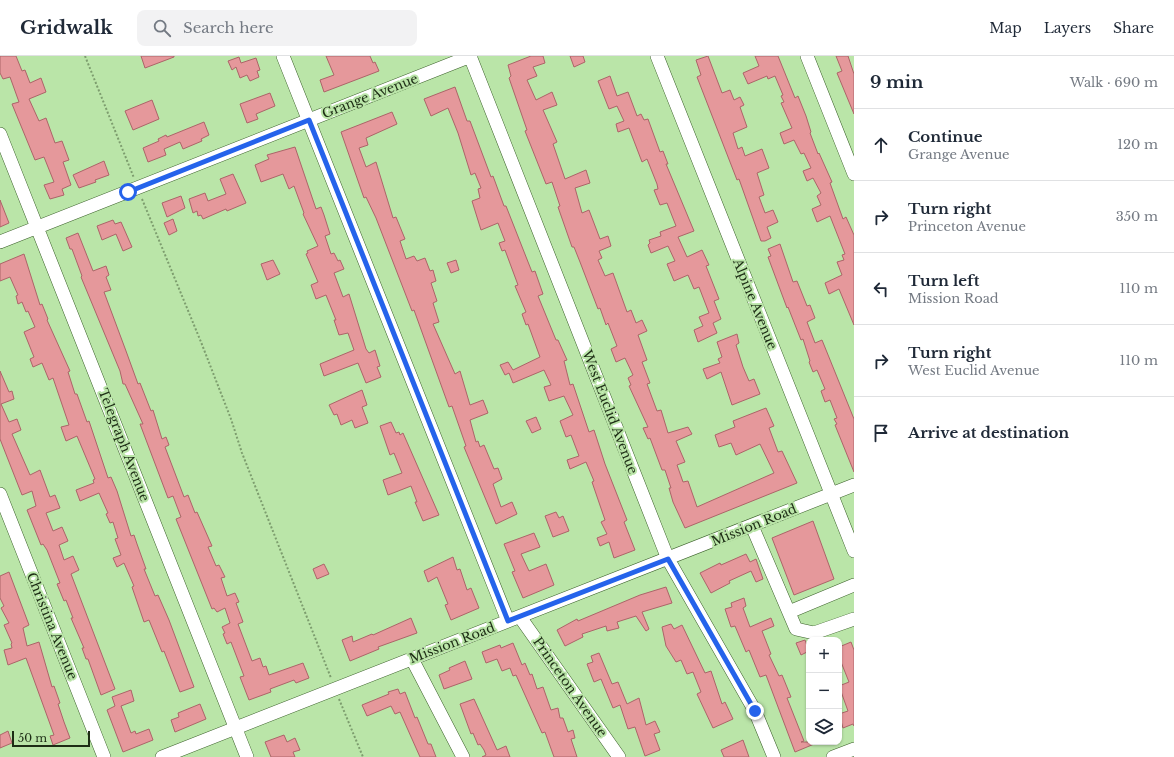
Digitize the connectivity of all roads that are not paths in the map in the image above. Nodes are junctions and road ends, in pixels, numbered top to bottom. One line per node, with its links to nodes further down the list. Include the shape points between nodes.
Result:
1 (283, 56): 5 (street, Princeton Avenue)
2 (471, 56): 5 (street, Grange Avenue); 15 (street, West Euclid Avenue)
3 (657, 56): 12 (street, Alpine Avenue)
4 (807, 56): 7 (street)
5 (309, 120): 8 (street, Grange Avenue); 18 (street, Princeton Avenue)
6 (0, 134): 8 (street, Telegraph Avenue)
7 (854, 174)
8 (37, 227): 9 (street, Grange Avenue); 21 (street, Telegraph Avenue)
9 (0, 242)
10 (854, 485): 12 (street, Mission Road)
11 (0, 494): 23 (street, Christina Avenue)
12 (831, 494): 13 (street, Mission Road); 14 (street, Alpine Avenue)
13 (752, 526): 15 (street, Mission Road); 17 (street)
14 (854, 552)
15 (668, 559): 18 (street, Mission Road); 28 (street, West Euclid Avenue, via 755,711)
16 (854, 585): 17 (street)
17 (789, 612): 19 (street, via 796,629 814,633)
18 (514, 619): 20 (street, Mission Road); 27 (street, Princeton Avenue)
19 (854, 619)
20 (412, 659): 21 (street, Mission Road); 26 (street)
21 (235, 728): 24 (street, Mission Road); 25 (street, Telegraph Avenue)
22 (854, 748): 29 (street)
23 (104, 757)
24 (162, 757)
25 (247, 757)
26 (463, 757)
27 (619, 757)
28 (774, 757)
29 (833, 757)

